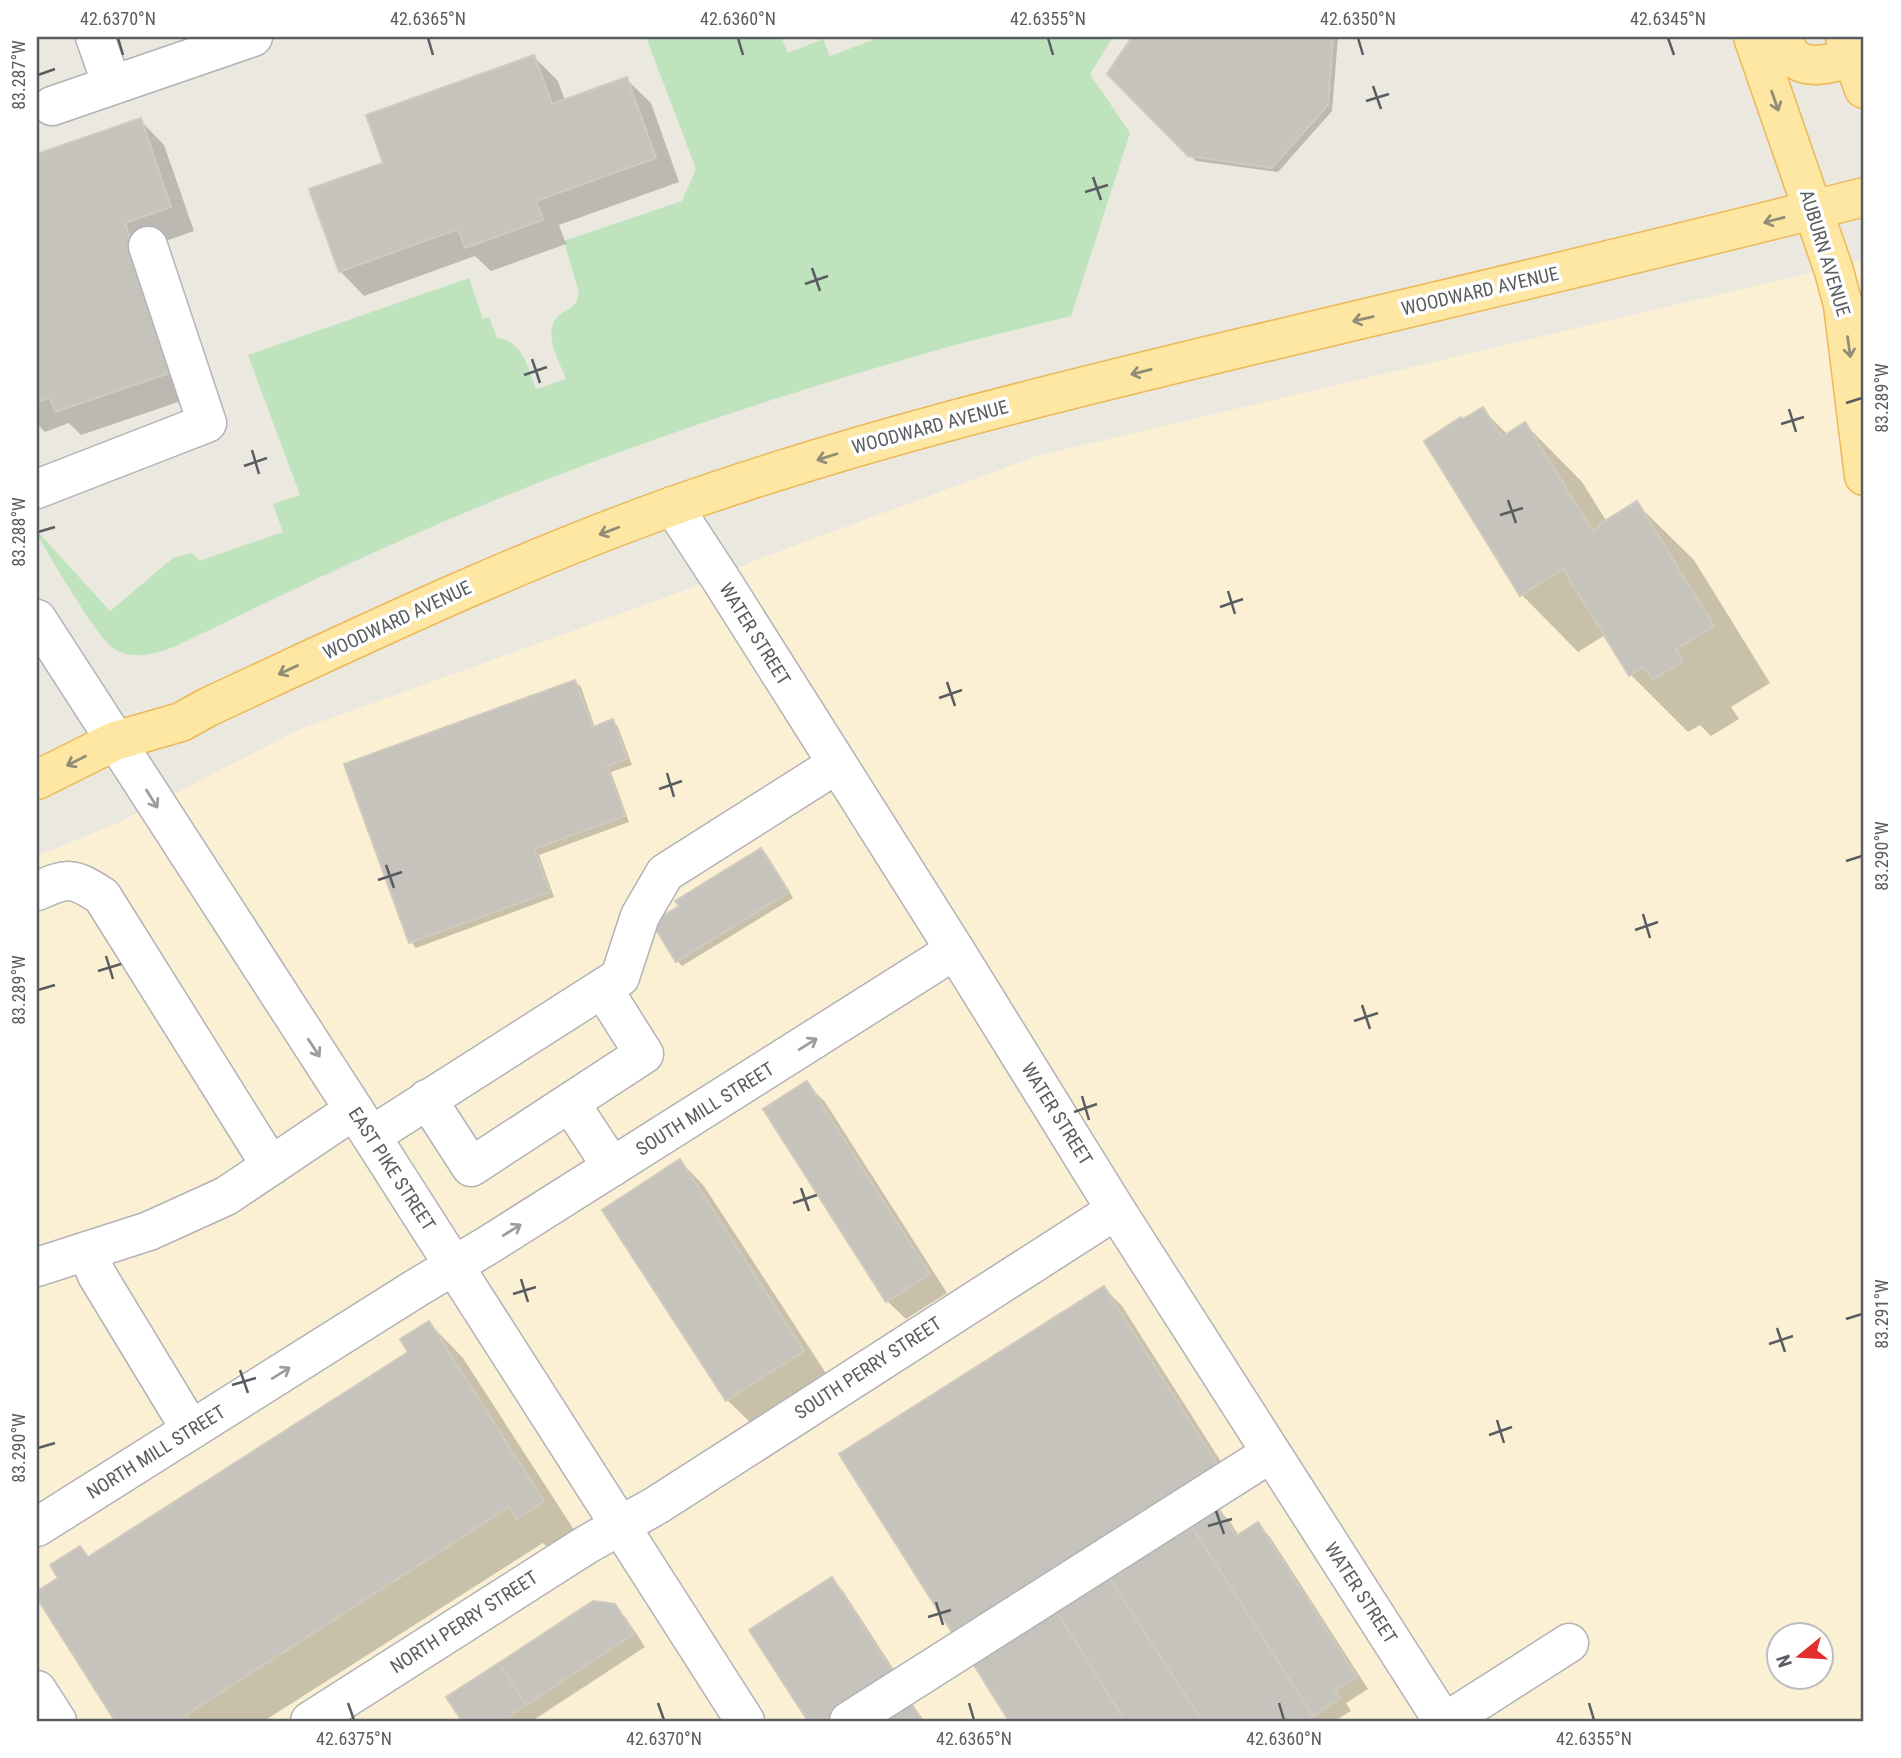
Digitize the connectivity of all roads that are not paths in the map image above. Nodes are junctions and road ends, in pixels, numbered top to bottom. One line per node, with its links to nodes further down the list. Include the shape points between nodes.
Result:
1 (95, 37): 6 (street)
2 (253, 37): 6 (street)
3 (1753, 37): 9 (main road, AUBURN AVENUE, one-way to 9)
4 (1783, 37): 5 (main road, via 1790,53 1803,63)
5 (1854, 61)
6 (112, 86): 7 (street)
7 (52, 106)
8 (1864, 197): 9 (main road, WOODWARD AVENUE)
9 (1813, 210): 11 (main road, AUBURN AVENUE, one-way to 11, via 1843,305); 13 (main road, WOODWARD AVENUE, one-way to 13, via 1053,393 852,449)
10 (148, 246): 12 (street, via 207,423)
11 (1864, 476)
12 (37, 489)
13 (673, 506): 15 (main road, WOODWARD AVENUE, one-way to 15, via 456,592 181,722); 16 (street, WATER STREET)
14 (37, 619): 15 (street, EAST PIKE STREET)
15 (115, 741): 17 (main road, WOODWARD AVENUE, one-way to 17); 23 (street, EAST PIKE STREET, one-way to 23)
16 (836, 764): 19 (street, WATER STREET); 20 (street, via 665,873 640,916 620,977)
17 (37, 780)
18 (37, 891): 24 (street, via 62,881 80,882 102,896)
19 (955, 950): 25 (street, SOUTH MILL STREET, one-way to 19); 26 (street, WATER STREET)
20 (603, 989): 21 (street); 22 (street, via 644,1054)
21 (427, 1099): 22 (street, via 471,1167); 23 (street)
22 (569, 1103): 25 (street)
23 (363, 1123): 24 (street); 28 (street, EAST PIKE STREET)
24 (271, 1166): 27 (street, via 226,1196 149,1231)
25 (612, 1167): 28 (street, SOUTH MILL STREET, one-way to 25)
26 (1116, 1209): 31 (street, WATER STREET); 32 (street, SOUTH PERRY STREET)
27 (87, 1251): 29 (street); 30 (street)
28 (454, 1266): 30 (street, NORTH MILL STREET, one-way to 28); 32 (street, EAST PIKE STREET)
29 (37, 1267)
30 (191, 1430): 33 (street, NORTH MILL STREET)
31 (1271, 1453): 39 (street); 40 (street, WATER STREET)
32 (620, 1526): 37 (street, NORTH PERRY STREET); 38 (street, EAST PIKE STREET)
33 (37, 1527)
34 (1569, 1643): 40 (street)
35 (37, 1690): 36 (street)
36 (57, 1721)
37 (310, 1721)
38 (745, 1721)
39 (849, 1721)
40 (1445, 1721)

